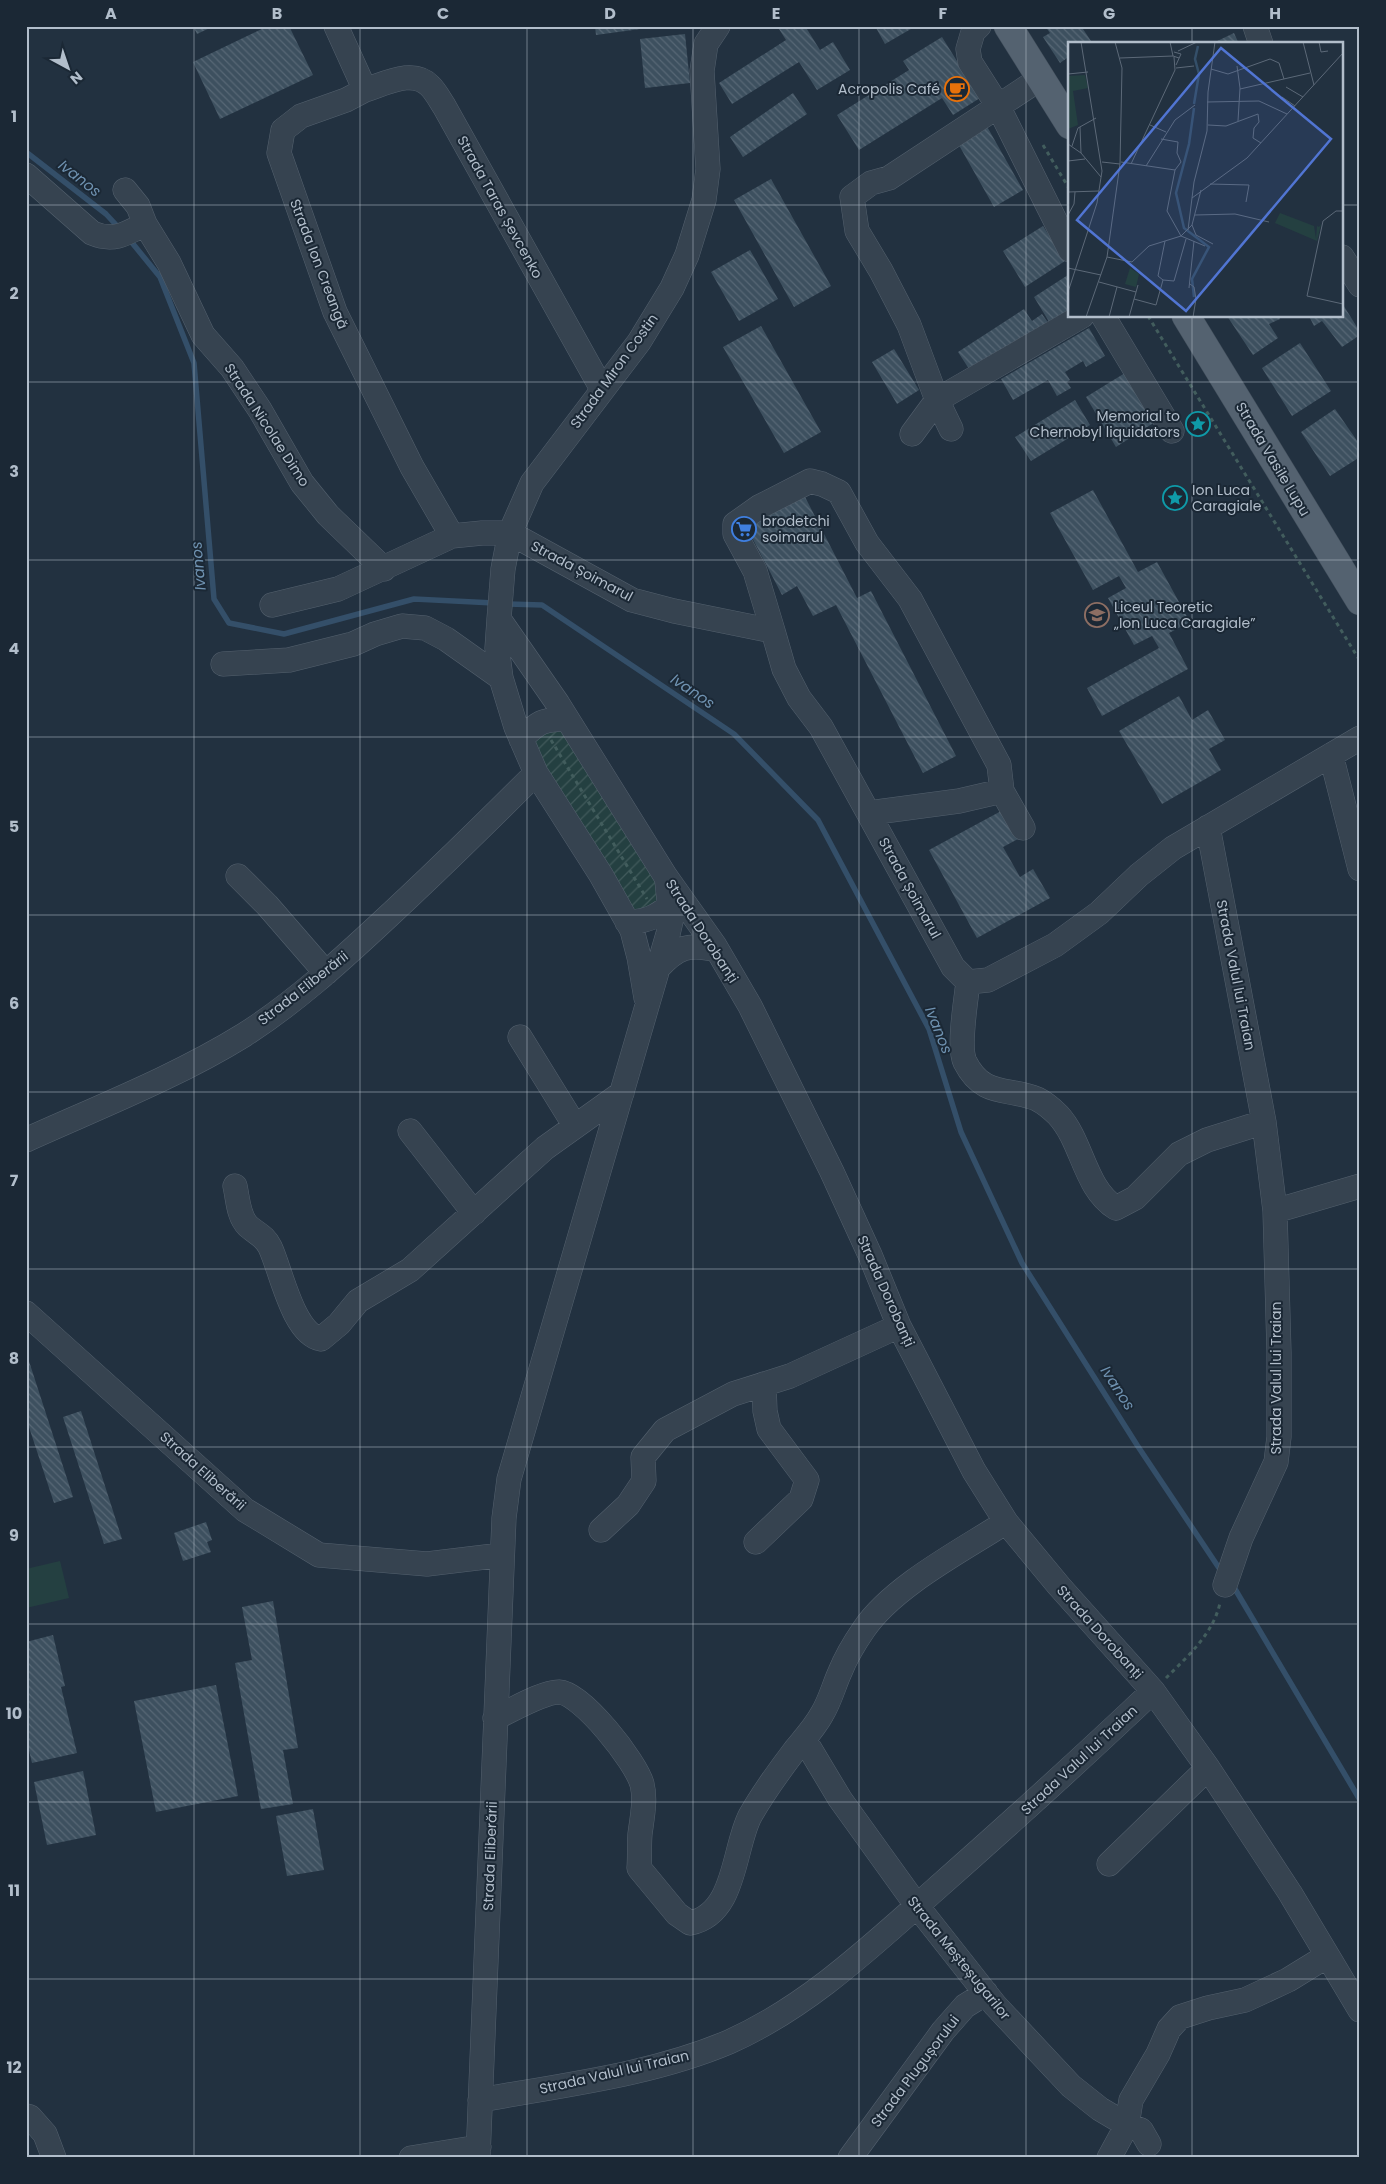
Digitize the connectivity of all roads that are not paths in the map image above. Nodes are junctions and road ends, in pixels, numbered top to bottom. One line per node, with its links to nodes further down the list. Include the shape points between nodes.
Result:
1 (336, 26): 8 (street)
2 (718, 26): 20 (street, Strada Miron Costin, via 706,44 702,71 708,169 705,192 687,255 672,288 639,342)
3 (979, 26): 9 (street, via 973,32 968,49 970,62)
4 (1008, 26): 7 (main road)
5 (1255, 26): 6 (street)
6 (1260, 42)
7 (1041, 78): 9 (street); 10 (main road)
8 (365, 90): 20 (street, Strada Taras Șevcenko, via 406,77 422,80 430,86); 26 (street, Strada Ion Creangă, via 301,116 283,130 279,154 335,312 412,467)
9 (998, 106): 14 (street); 21 (street, via 889,178 871,183 852,197 857,230 909,325)
10 (1068, 122)
11 (26, 175): 13 (street, via 92,232 111,238)
12 (125, 190): 13 (street, Strada Nicolae Dimo, via 138,206)
13 (134, 230): 27 (street, Strada Nicolae Dimo, via 169,263 203,335 232,368 302,482 328,515)
14 (1068, 246)
15 (1344, 260): 16 (street)
16 (1360, 285)
17 (1079, 318): 21 (street)
18 (1104, 318): 23 (street)
19 (1187, 318): 28 (main road, Strada Vasile Lupu)
20 (602, 389): 25 (street, Strada Miron Costin, via 532,483)
21 (937, 400): 22 (street); 24 (street)
22 (951, 430)
23 (1172, 431)
24 (912, 434)
25 (510, 532): 26 (street); 30 (street); 31 (street, Strada Șoimarul, via 632,600)
26 (452, 536): 27 (street)
27 (384, 569): 29 (street, via 338,589)
28 (1360, 601)
29 (272, 605)
30 (499, 619): 33 (street, Strada Eliberării, via 497,648); 34 (street, Strada Dorobanți)
31 (773, 630): 39 (street, via 755,571 735,534 735,524 810,480 839,492 867,543 910,599 1000,765); 40 (street, Strada Șoimarul, via 784,669 799,698 821,727)
32 (223, 664): 33 (street, via 289,660 353,644 402,626 425,628 446,639)
33 (501, 678): 36 (street, Strada Eliberării)
34 (567, 719): 36 (street, via 548,719); 45 (street, Strada Dorobanți)
35 (1360, 738): 37 (street)
36 (521, 739): 38 (street, Strada Eliberării)
37 (1331, 756): 41 (street); 43 (street)
38 (536, 773): 47 (street, Strada Eliberării); 50 (street, Strada Eliberării, via 436,873)
39 (1002, 791): 40 (street, via 960,801); 42 (street)
40 (869, 813): 51 (street, Strada Șoimarul, via 953,967)
41 (1208, 827): 51 (street, via 1173,848 1055,945 988,980); 55 (street, Strada Valul lui Traian)
42 (1023, 828)
43 (1360, 869)
44 (238, 876): 50 (street)
45 (666, 876): 46 (street, Strada Eliberării); 48 (street, Strada Dorobanți)
46 (661, 906): 47 (street, via 657,916 644,922); 49 (street, Strada Eliberării, via 671,920)
47 (627, 922): 52 (street, Strada Eliberării, via 639,956)
48 (717, 950): 49 (street, via 700,946 682,948); 64 (street, Strada Dorobanți, via 750,1006 812,1132)
49 (658, 968): 52 (street, Strada Eliberării)
50 (326, 973): 58 (street, Strada Eliberării, via 245,1034 196,1062)
51 (968, 982): 55 (street, via 962,1048 972,1074 985,1085 1037,1099 1058,1115 1078,1146 1104,1201 1116,1208 1135,1198 1179,1154 1207,1140)
52 (647, 1003): 54 (street, Strada Eliberării)
53 (520, 1037): 56 (street)
54 (622, 1093): 56 (street); 69 (street, Strada Eliberării, via 509,1479)
55 (1264, 1122): 61 (street, Strada Valul lui Traian)
56 (575, 1126): 62 (street, via 545,1148)
57 (410, 1131): 62 (street)
58 (26, 1140)
59 (234, 1186): 62 (street, via 241,1216 263,1235 270,1246 292,1306 305,1329 321,1339 358,1301 410,1270)
60 (1360, 1186): 61 (street)
61 (1275, 1211): 70 (street, Strada Valul lui Traian, via 1279,1352 1276,1462 1241,1538)
62 (474, 1213)
63 (26, 1312): 69 (street, Strada Eliberării, via 245,1510 319,1555 427,1564)
64 (899, 1326): 65 (street, via 790,1376); 66 (street, Strada Dorobanți, via 974,1471)
65 (764, 1384): 67 (street, via 733,1394 666,1430 643,1458 644,1482 628,1505); 68 (street, via 769,1429 807,1480 801,1499)
66 (1006, 1522): 71 (street, Strada Dorobanți); 73 (street, via 884,1605 864,1628 823,1713)
67 (601, 1530)
68 (756, 1542)
69 (502, 1555): 72 (street, Strada Eliberării)
70 (1225, 1585)
71 (1153, 1691): 74 (street, Strada Dorobanți); 76 (street, Strada Valul lui Traian)
72 (495, 1718): 73 (street, via 558,1692 569,1694 589,1712 631,1760 642,1784 640,1868 677,1914 690,1923 713,1913 734,1870 749,1818 775,1776); 80 (street, Strada Eliberării)
73 (804, 1739): 76 (street, Strada Meșteșugarilor, via 840,1798)
74 (1208, 1768): 75 (street); 77 (street, Strada Dorobanți, via 1290,1892)
75 (1108, 1864)
76 (917, 1906): 78 (street, Strada Meșteșugarilor); 80 (street, Strada Valul lui Traian, via 805,1999 728,2042 677,2060)
77 (1327, 1956): 79 (street, Strada Dorobanți); 82 (street, via 1288,1980 1245,2000 1180,2017 1169,2029 1131,2100)
78 (986, 1992): 82 (street, Strada Meșteșugarilor, via 1071,2086); 87 (street, Strada Plugușorului, via 965,2006 943,2031)
79 (1360, 2010)
80 (480, 2100): 84 (street, Strada Eliberării)
81 (26, 2116): 85 (street, via 45,2134)
82 (1127, 2125): 83 (street, Strada Meșteșugarilor, via 1141,2130); 88 (street)
83 (1149, 2144)
84 (478, 2152): 86 (street)
85 (54, 2158)
86 (411, 2158)
87 (850, 2158)
88 (1109, 2158)

